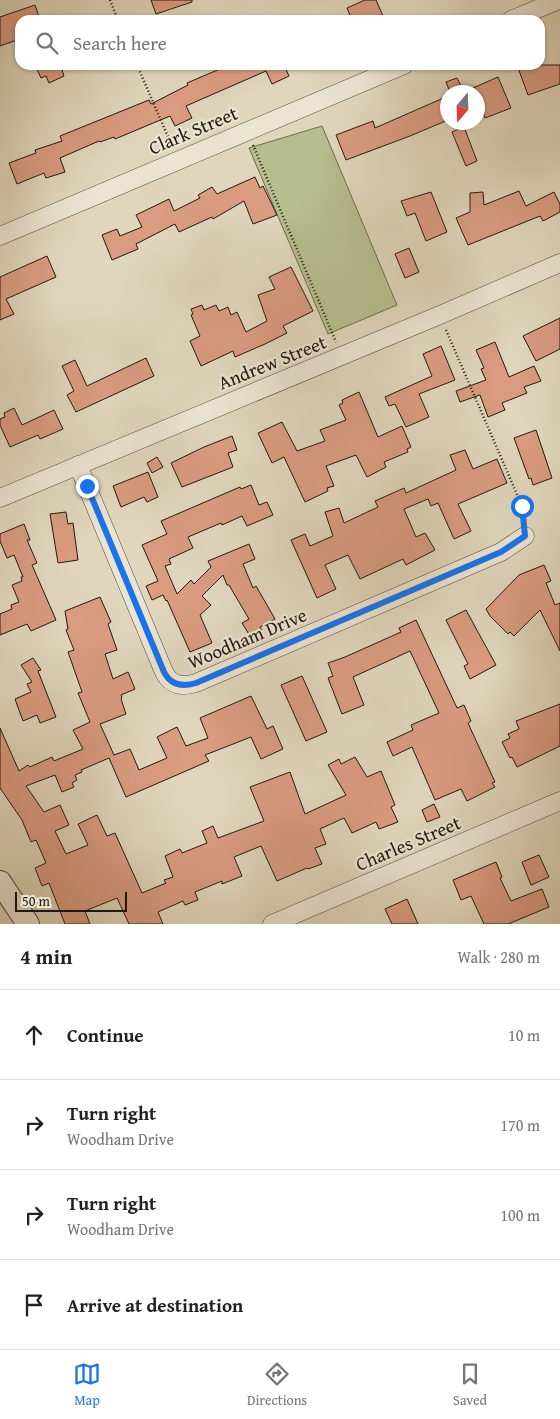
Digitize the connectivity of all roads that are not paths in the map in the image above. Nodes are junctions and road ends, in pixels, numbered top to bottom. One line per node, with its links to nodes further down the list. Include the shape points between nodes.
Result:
1 (559, 0): 2 (street)
2 (523, 15)
3 (392, 70): 4 (street, Clark Street)
4 (0, 236)
5 (560, 263): 6 (street, Andrew Street)
6 (78, 465): 7 (street, Andrew Street); 8 (street, Woodham Drive, via 164,672 179,685 196,683 501,552)
7 (0, 498)
8 (525, 536)
9 (560, 801): 12 (street, Charles Street)
10 (0, 882): 11 (street)
11 (28, 924)
12 (272, 924)

